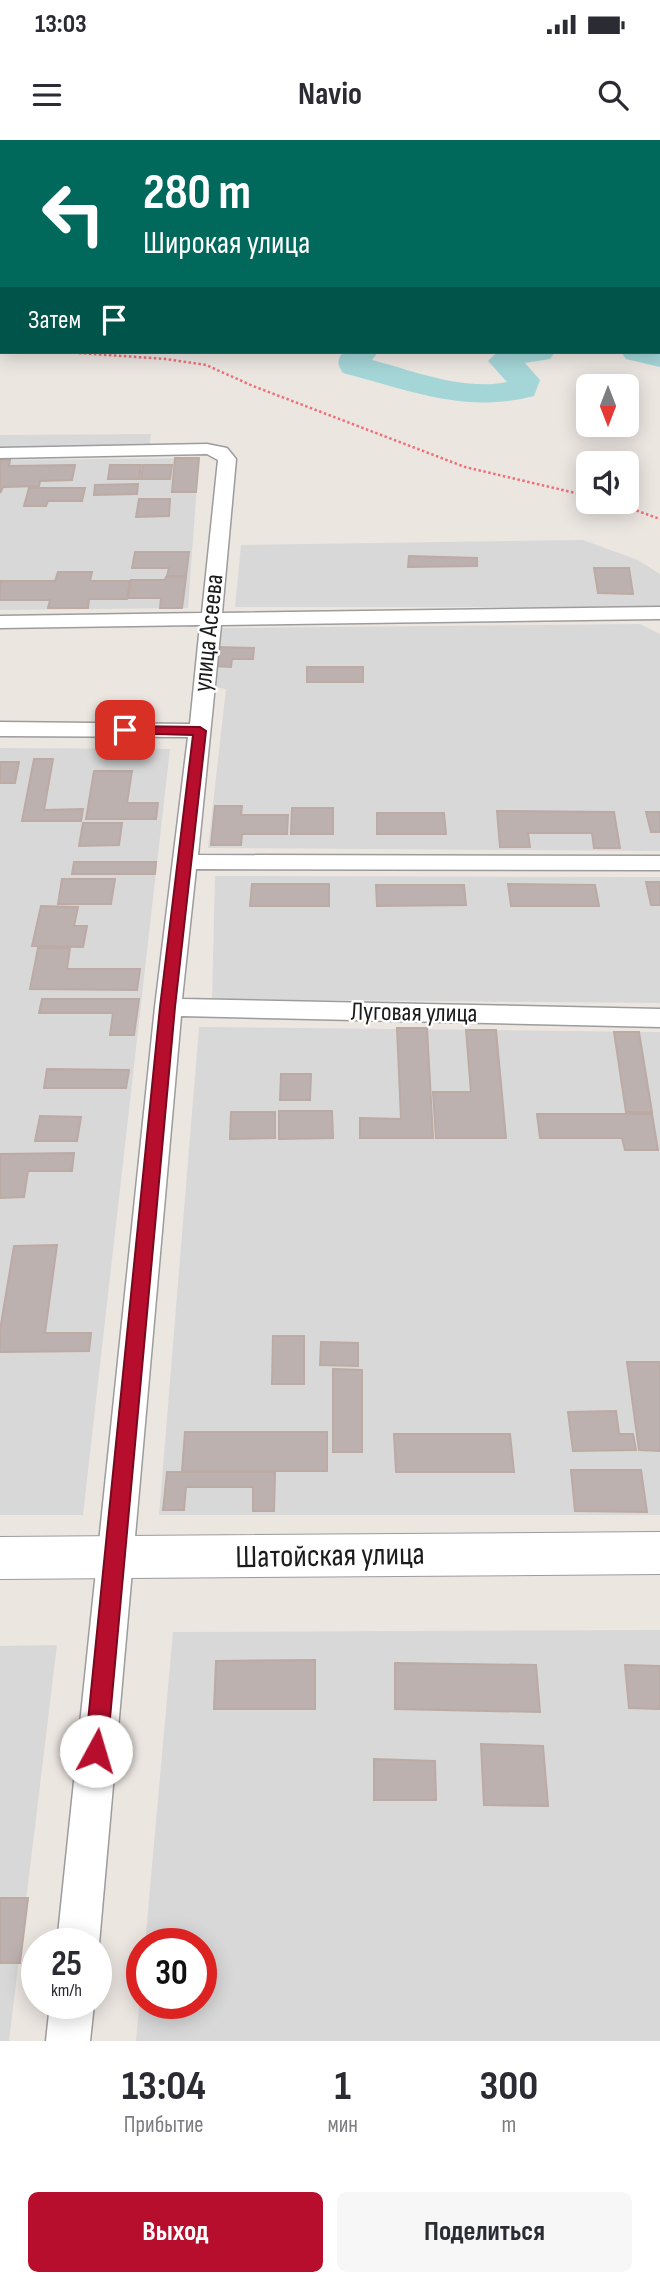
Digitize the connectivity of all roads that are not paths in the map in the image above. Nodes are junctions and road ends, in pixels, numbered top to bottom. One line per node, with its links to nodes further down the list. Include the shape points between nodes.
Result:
1 (0, 453): 3 (street, улица Асеева, via 221,452 227,459)
2 (660, 613): 3 (street)
3 (210, 621): 4 (street); 6 (street, улица Асеева)
4 (0, 622)
5 (0, 729): 6 (street)
6 (200, 731): 7 (street, улица Асеева)
7 (185, 862): 8 (street); 9 (street, улица Асеева)
8 (660, 863)
9 (168, 1007): 10 (street, Луговая улица); 13 (street, улица Асеева)
10 (660, 1018)
11 (660, 1553): 13 (street, Шатойская улица)
12 (0, 1558): 13 (street, Шатойская улица)
13 (115, 1558): 14 (street, улица Асеева)
14 (80, 1928)
15 (70, 2019): 16 (street)
16 (68, 2041)

